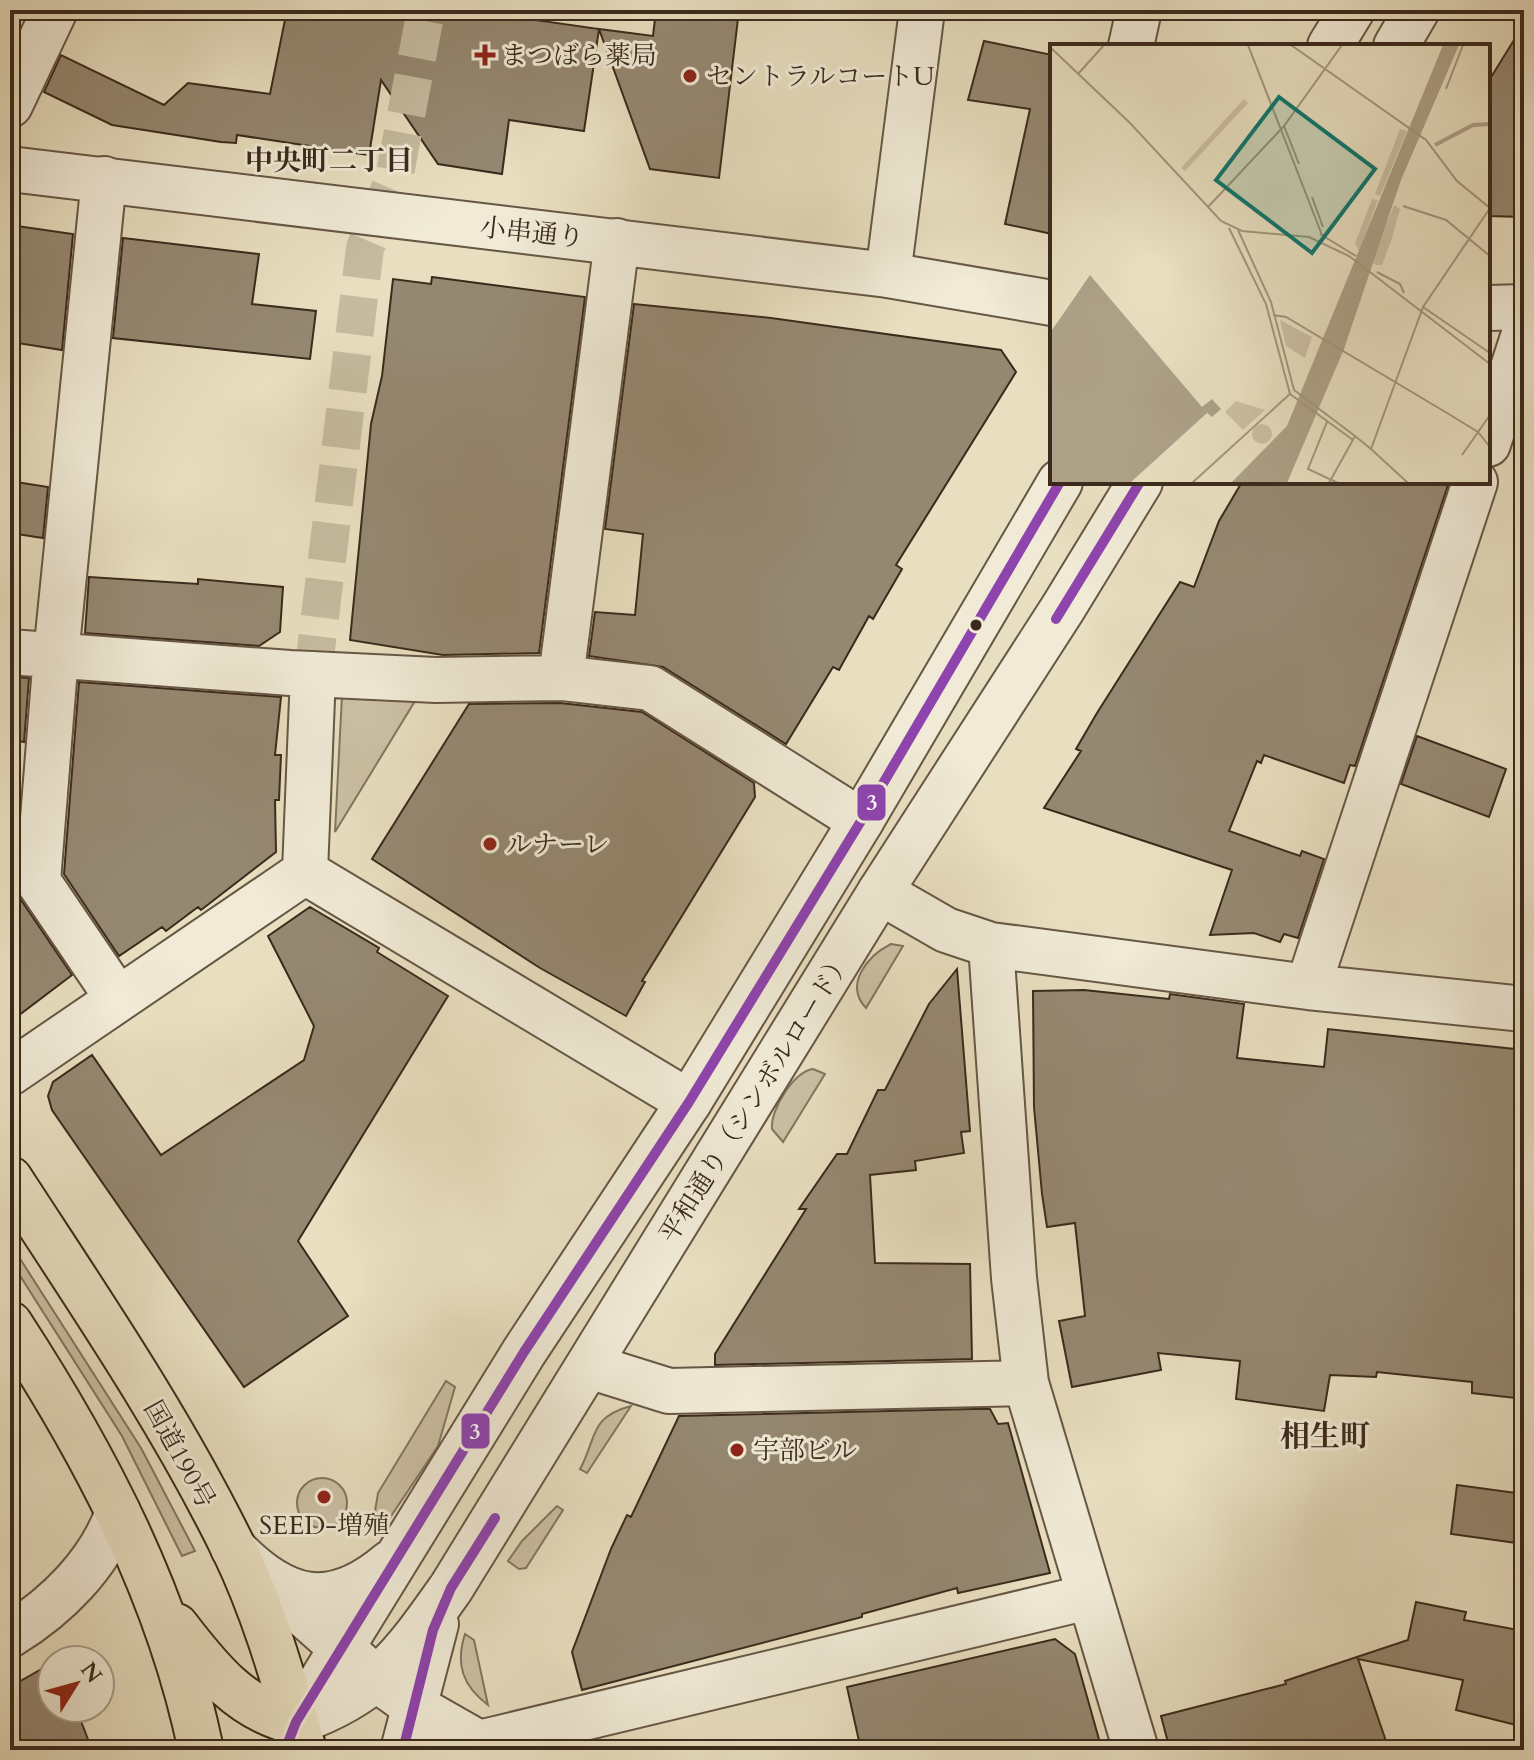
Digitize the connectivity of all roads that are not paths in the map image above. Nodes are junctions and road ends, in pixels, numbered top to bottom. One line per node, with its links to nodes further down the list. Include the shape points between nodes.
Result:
1 (55, 10): 9 (street)
2 (922, 10): 13 (street)
3 (1139, 10): 6 (street)
4 (1352, 10): 7 (street)
5 (1417, 10): 8 (street)
6 (1131, 44)
7 (1331, 44)
8 (1397, 44)
9 (10, 105)
10 (10, 169): 11 (street, 小串通り)
11 (104, 179): 12 (street, 小串通り); 23 (street)
12 (617, 241): 13 (street, 小串通り); 25 (street)
13 (888, 275): 14 (street, 小串通り)
14 (1050, 303)
15 (1524, 307): 16 (street)
16 (1490, 308)
17 (1524, 334): 18 (street)
18 (1490, 438)
19 (1059, 484): 26 (street, 平和通り（シンボルロード）)
20 (1139, 484): 28 (street, 平和通り（シンボルロード）)
21 (1474, 484): 30 (street)
22 (10, 652): 23 (street)
23 (56, 655): 24 (street); 31 (street, via 38,881)
24 (313, 674): 25 (street, via 436,680); 27 (street)
25 (561, 678): 26 (street, via 650,688)
26 (861, 821): 34 (street, 平和通り（シンボルロード）)
27 (305, 872): 31 (street); 34 (street)
28 (880, 892): 29 (street, via 946,930); 37 (street, 平和通り（シンボルロード）)
29 (991, 945): 30 (street); 38 (street)
30 (1308, 987): 32 (street)
31 (118, 999): 33 (street)
32 (1524, 1009)
33 (10, 1073)
34 (689, 1102): 40 (street, 平和通り（シンボルロード）, via 524,1352)
35 (10, 1179): 41 (highway, 国道190号)
36 (10, 1324): 39 (highway, via 88,1451)
37 (589, 1366): 38 (street, via 669,1391); 43 (street, 平和通り（シンボルロード）)
38 (1026, 1383): 44 (street)
39 (118, 1512): 42 (highway); 45 (street, via 99,1551 59,1599)
40 (398, 1556): 41 (street, via 343,1591 304,1594 276,1586); 46 (street, 平和通り（シンボルロード）)
41 (246, 1562): 46 (street); 49 (highway, 国道190号)
42 (153, 1586): 49 (highway, via 174,1623 219,1679); 51 (highway)
43 (451, 1588): 47 (street); 48 (street, via 433,1630)
44 (1088, 1597): 50 (street); 53 (street)
45 (10, 1635)
46 (341, 1649): 47 (street); 49 (street, 平和通り（シンボルロード）)
47 (379, 1681): 48 (street); 49 (street, via 333,1708)
48 (414, 1706): 50 (street); 52 (street)
49 (295, 1741)
50 (479, 1746)
51 (201, 1750)
52 (403, 1750)
53 (1136, 1750)

